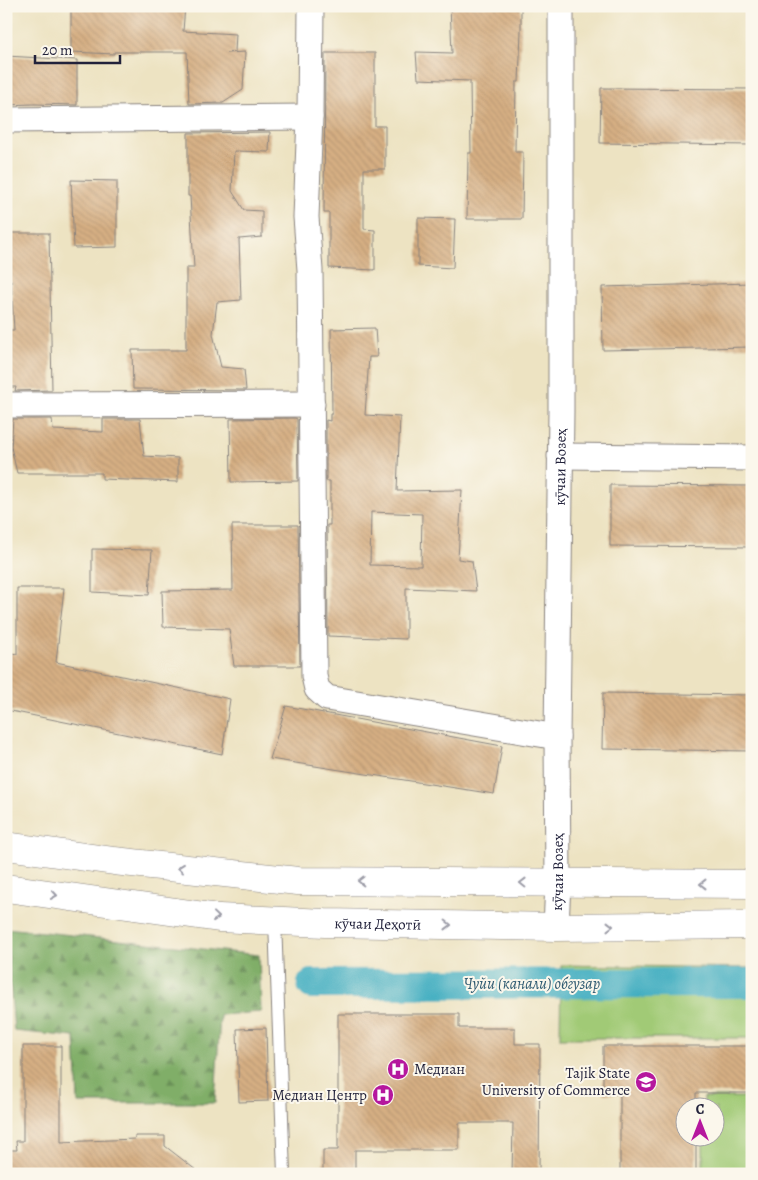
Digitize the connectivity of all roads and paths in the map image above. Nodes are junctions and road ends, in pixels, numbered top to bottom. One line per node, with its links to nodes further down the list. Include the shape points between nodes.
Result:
1 (310, 6): 3 (street)
2 (561, 6): 7 (street, кӯчаи Возеҳ)
3 (310, 118): 4 (street); 5 (street, via 306,217)
4 (6, 120)
5 (312, 404): 6 (street); 9 (street, via 314,676 317,689 327,698)
6 (6, 405)
7 (560, 456): 8 (street); 9 (street, кӯчаи Возеҳ)
8 (752, 458)
9 (557, 737): 11 (street, кӯчаи Возеҳ)
10 (6, 846): 11 (street, one-way to 10, via 298,881)
11 (558, 883): 12 (street, one-way to 11); 16 (street, кӯчаи Возеҳ)
12 (752, 884)
13 (6, 888): 14 (street, кӯчаи Деҳотӣ, one-way to 14, via 220,918)
14 (275, 920): 16 (street, кӯчаи Деҳотӣ, one-way to 16); 17 (lane)
15 (752, 925): 16 (street, кӯчаи Деҳотӣ, one-way to 15)
16 (556, 927)
17 (284, 1174)

